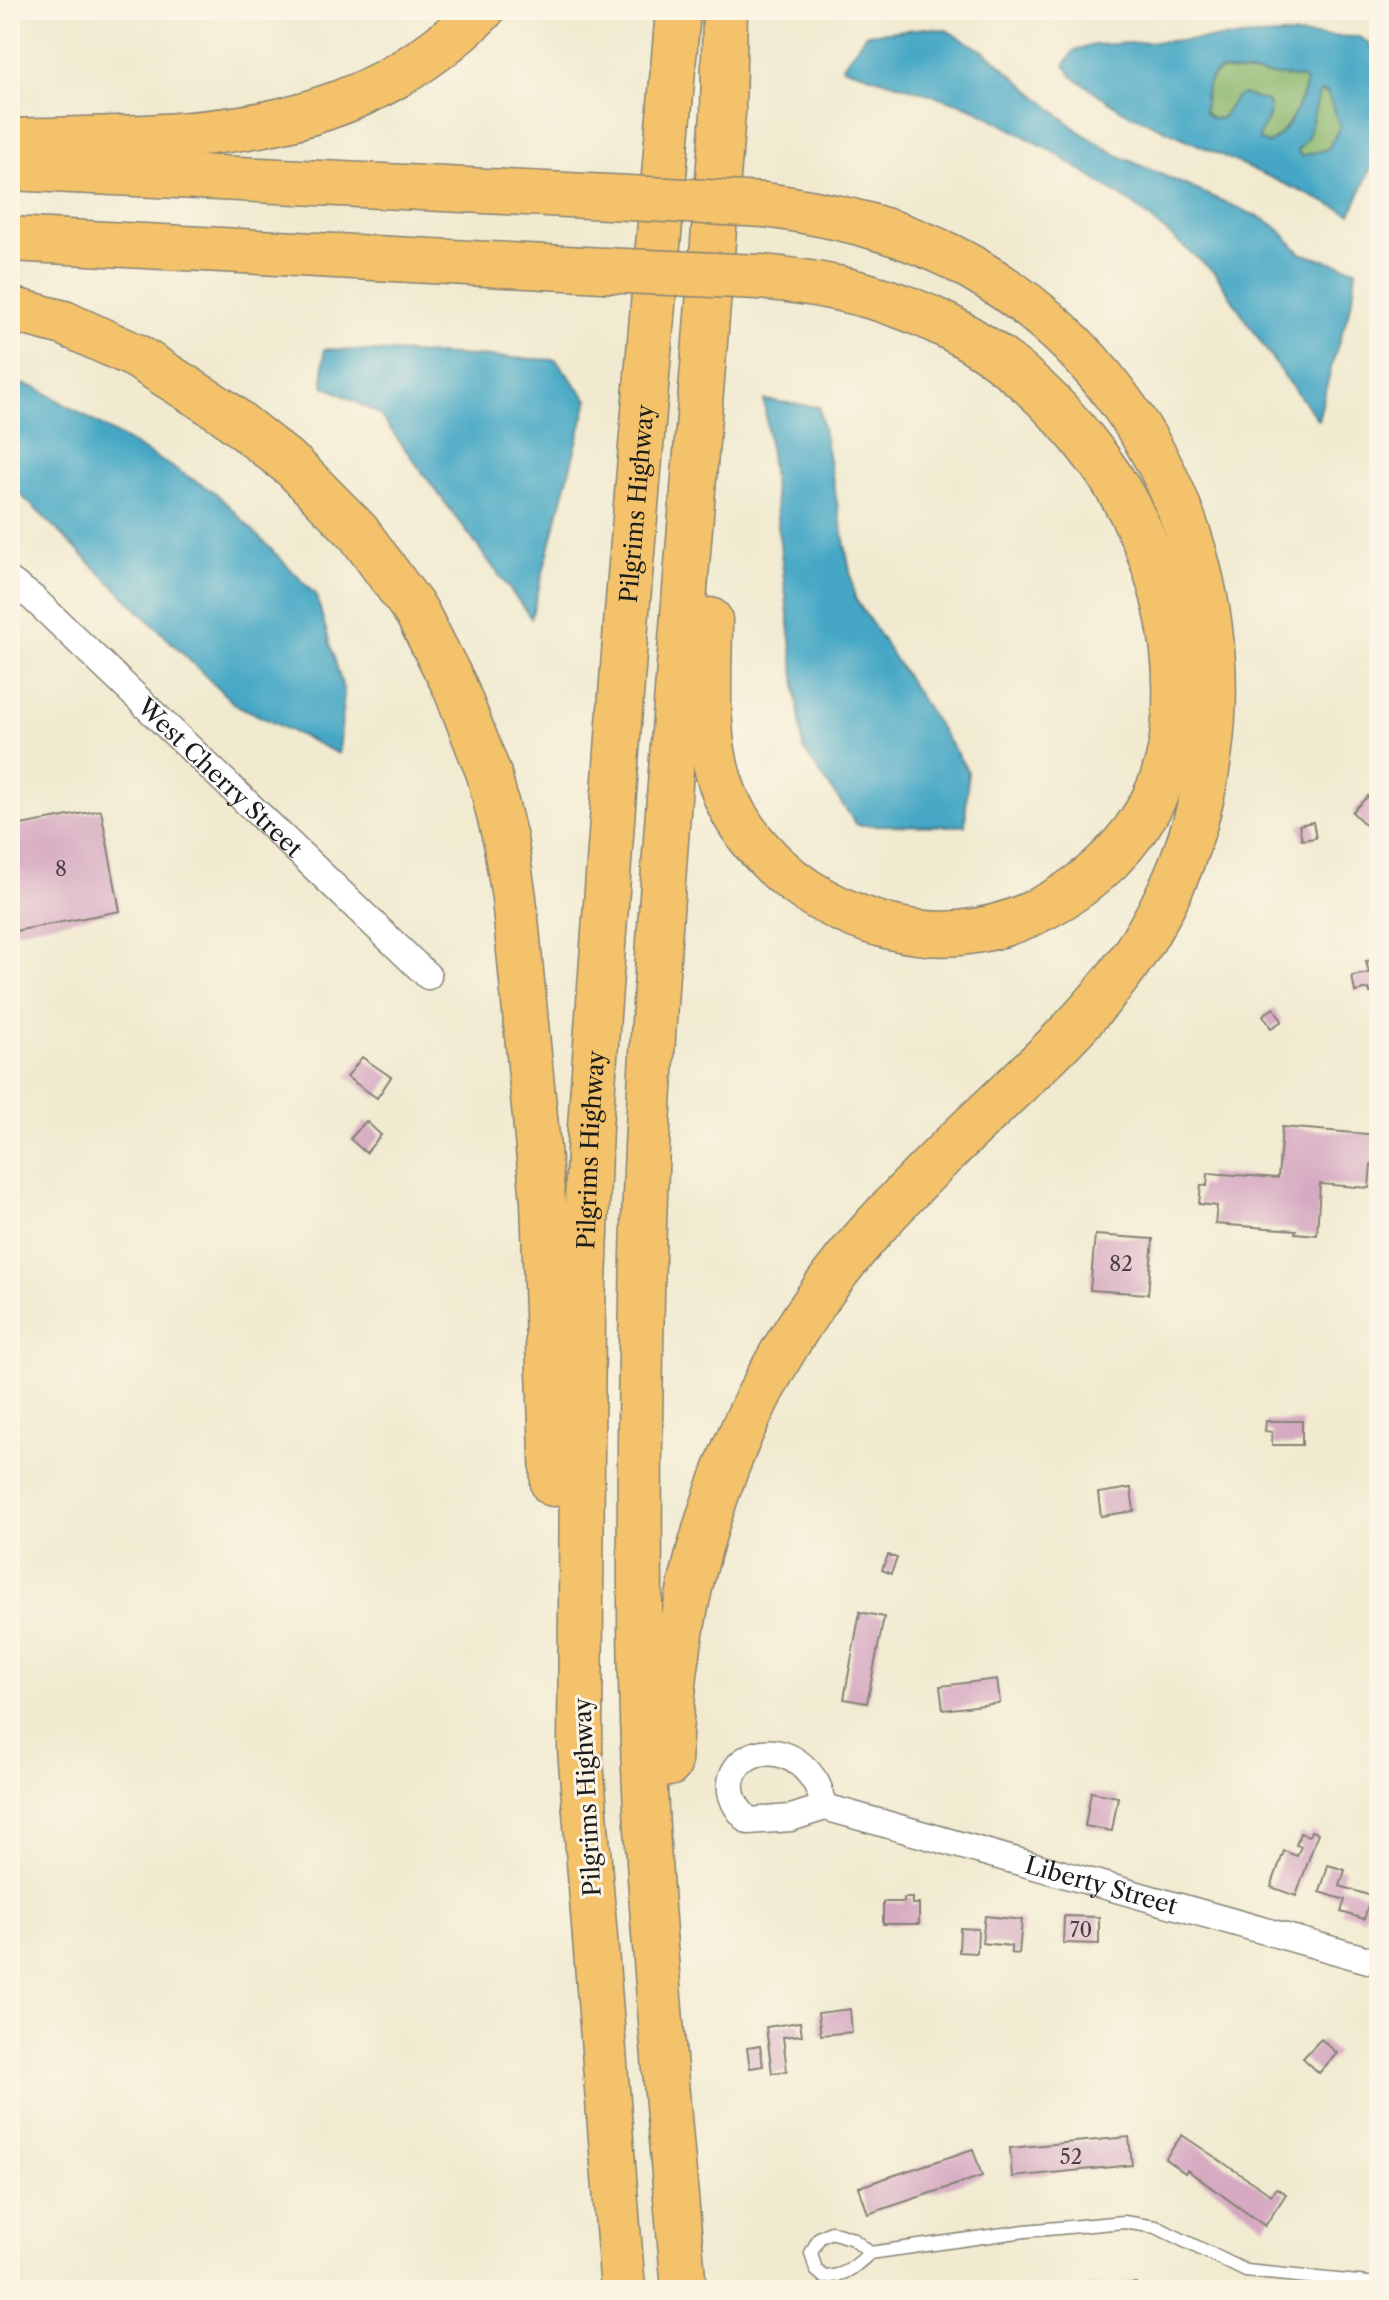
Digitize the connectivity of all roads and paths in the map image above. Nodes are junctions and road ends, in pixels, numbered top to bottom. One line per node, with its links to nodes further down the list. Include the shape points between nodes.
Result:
1 (482, 10): 4 (highway, via 450,39 351,100 263,127)
2 (724, 23): 8 (highway, via 723,113)
3 (677, 24): 11 (highway, Pilgrims Highway, via 644,391 590,1127 582,1340)
4 (10, 141)
5 (10, 168): 13 (highway, bridge, via 765,205 849,218 971,268 1079,352 1142,433 1190,535 1204,584 1215,673 1213,726 1199,812 1181,863 1148,933 1093,1006 858,1245 817,1298 756,1400 716,1493 696,1561 683,1622 669,1777)
6 (10, 239): 8 (highway, bridge, via 810,281 912,309 977,342 1033,384 1081,436 1130,508 1162,595 1175,669 1171,749 1162,778 1130,837 1096,873 1055,902 1002,924 960,933 873,922 804,890 762,853 721,785 711,730 710,597)
7 (10, 309): 11 (highway, via 64,323 136,356 223,411 294,467 358,532 417,613 461,701 489,774 514,898 543,1201 559,1630)
8 (694, 505): 13 (highway, via 664,877 642,1305 640,1606)
9 (10, 581): 10 (street, West Cherry Street, via 162,719)
10 (428, 976)
11 (580, 1749): 17 (highway, Pilgrims Highway)
12 (825, 1807): 14 (street, Liberty Street)
13 (649, 1876): 18 (highway)
14 (1379, 1963)
15 (870, 2253): 15 (lane, via 853,2239 831,2232 819,2238 811,2253 824,2277 852,2271); 16 (lane, via 1124,2222 1156,2227 1246,2271)
16 (1379, 2284)
17 (623, 2290)
18 (684, 2290)

